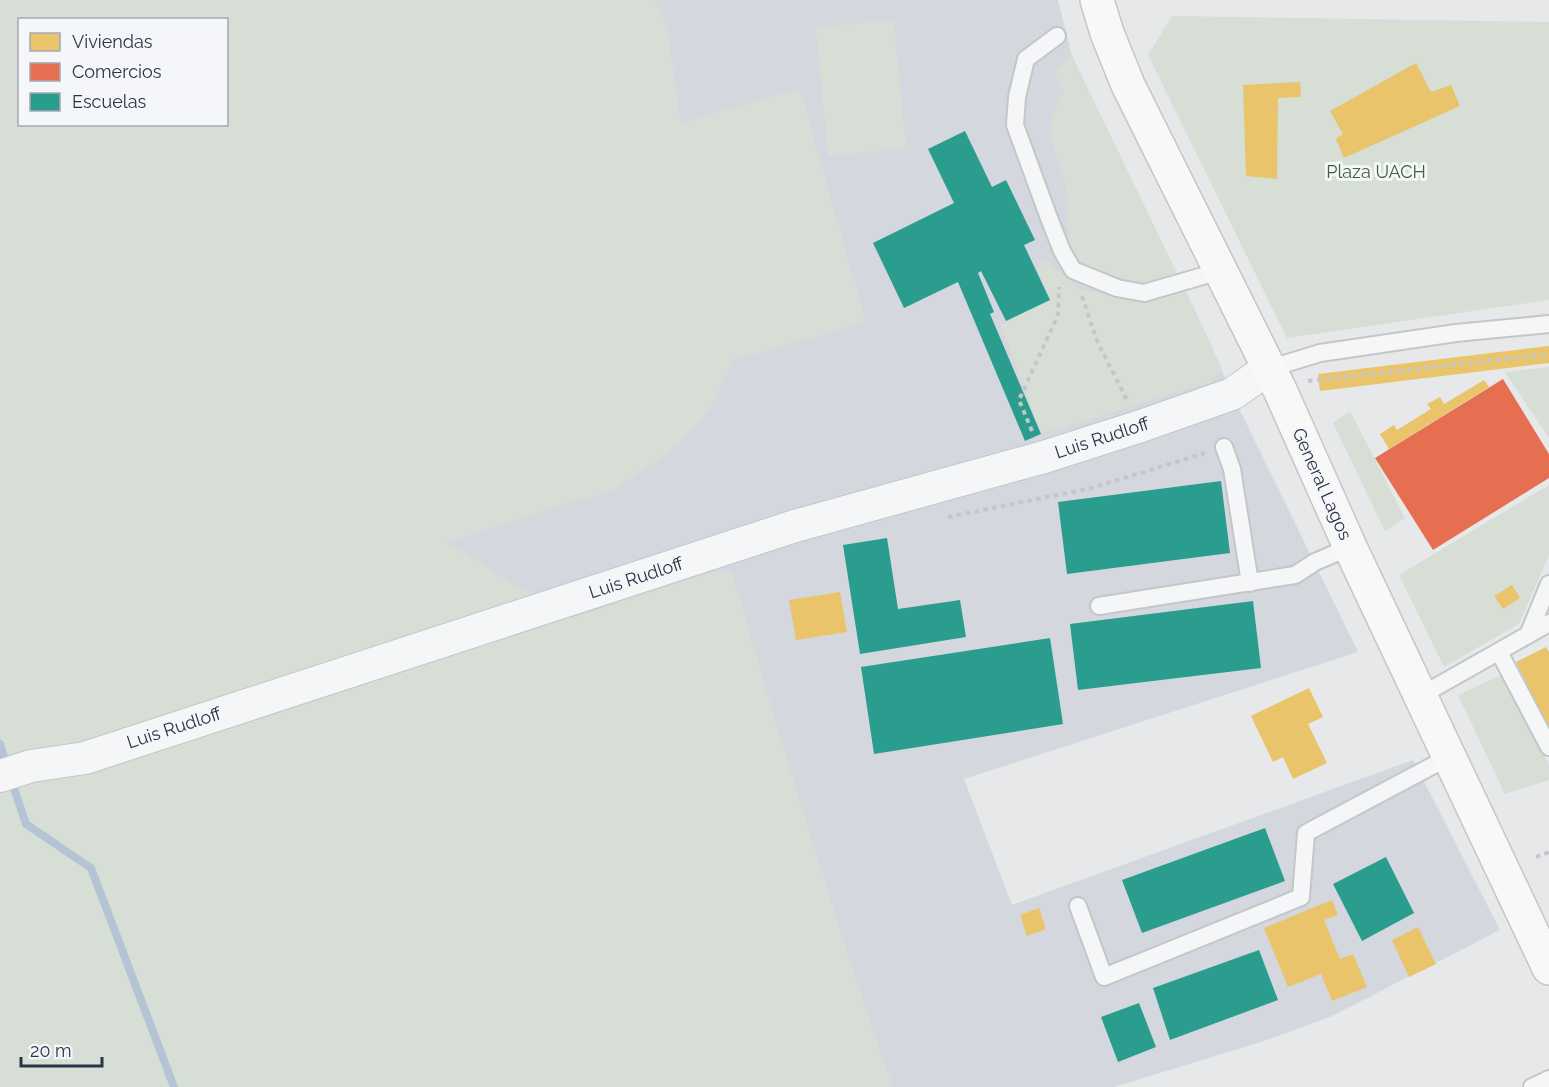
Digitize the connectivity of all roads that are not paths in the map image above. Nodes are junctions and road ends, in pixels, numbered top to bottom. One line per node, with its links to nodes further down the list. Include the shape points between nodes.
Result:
1 (1097, 0): 3 (main road, General Lagos, via 1128,85)
2 (1057, 36): 3 (lane, via 1026,59 1015,125 1062,251 1073,270 1117,288 1144,293)
3 (1220, 271): 5 (main road, General Lagos)
4 (1549, 324): 5 (lane, via 1320,353)
5 (1274, 380): 7 (main road, General Lagos); 17 (street, Luis Rudloff, via 1044,457 795,526 85,758 31,766)
6 (1224, 447): 8 (lane, via 1232,469)
7 (1350, 547): 8 (lane, via 1294,575); 14 (main road, General Lagos)
8 (1250, 583): 10 (lane)
9 (1549, 584): 12 (lane)
10 (1099, 606)
11 (1549, 623): 12 (lane)
12 (1528, 635): 13 (lane)
13 (1499, 652): 14 (lane); 15 (lane)
14 (1420, 696): 16 (main road, General Lagos)
15 (1549, 747)
16 (1449, 757): 18 (lane, via 1306,833 1301,897 1104,978); 19 (main road, General Lagos)
17 (0, 776)
18 (1078, 906)
19 (1549, 968)
20 (1549, 1079): 21 (lane)
21 (1532, 1087)

